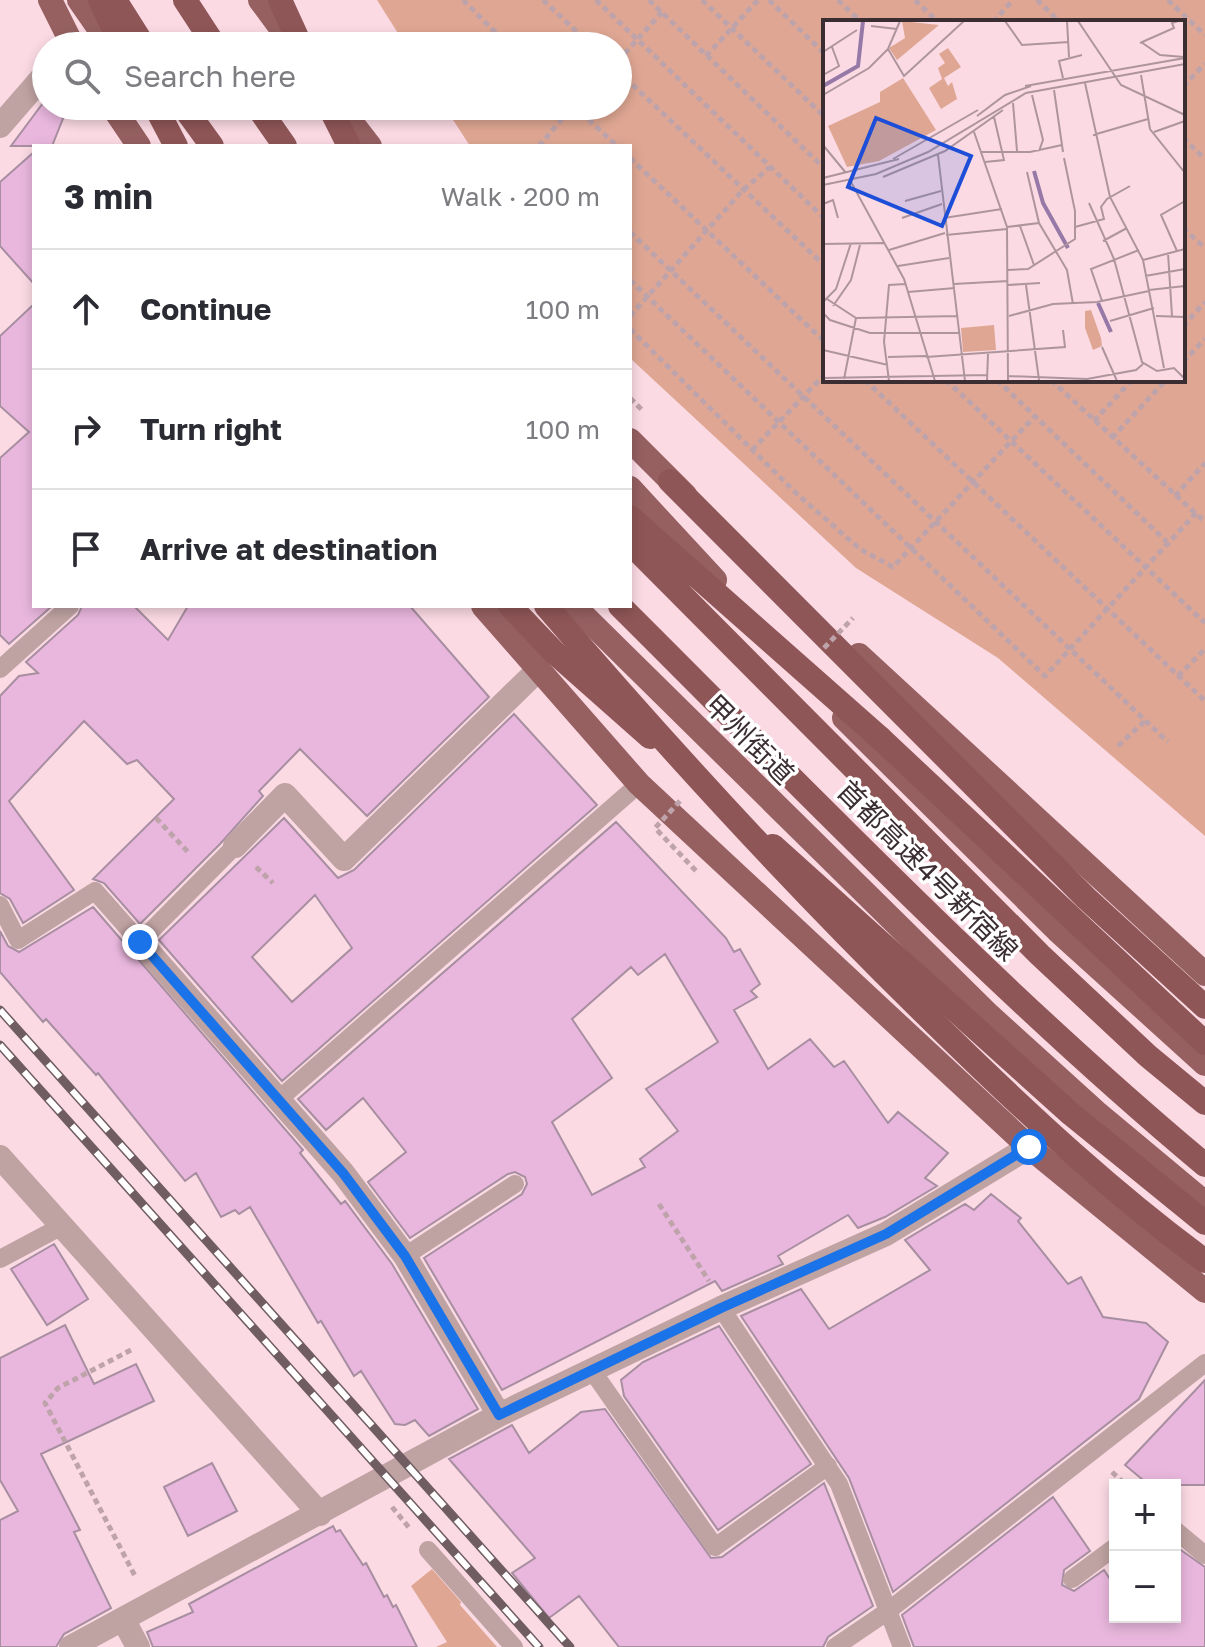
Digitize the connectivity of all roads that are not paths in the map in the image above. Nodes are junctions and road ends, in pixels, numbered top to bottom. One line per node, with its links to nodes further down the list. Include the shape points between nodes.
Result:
1 (50, 0): 8 (highway)
2 (115, 0): 12 (highway)
3 (185, 0): 13 (highway)
4 (250, 0): 14 (highway)
5 (260, 0): 15 (highway)
6 (280, 0): 16 (highway)
7 (90, 6): 9 (street); 10 (highway); 11 (highway, bridge)
8 (65, 32)
9 (77, 32)
10 (104, 32)
11 (111, 32)
12 (135, 32)
13 (206, 32)
14 (271, 32)
15 (284, 32)
16 (295, 32)
17 (32, 89): 26 (street)
18 (121, 120): 27 (highway)
19 (162, 120): 28 (highway, bridge)
20 (164, 120): 29 (highway)
21 (193, 120): 30 (highway)
22 (267, 120): 31 (highway)
23 (328, 120): 32 (highway)
24 (335, 120): 33 (highway)
25 (350, 120): 34 (highway)
26 (0, 126)
27 (138, 144)
28 (175, 144)
29 (182, 144)
30 (211, 144)
31 (284, 144)
32 (346, 144)
33 (346, 144)
34 (368, 144)
35 (632, 442): 36 (highway)
36 (670, 481): 52 (highway); 53 (highway, via 1086,898)
37 (632, 490): 55 (highway, via 871,747 1058,931)
38 (632, 519): 54 (highway, bridge, via 880,738)
39 (632, 545): 57 (highway, 首都高速4号新宿線, bridge, via 1040,955)
40 (68, 608): 46 (lane)
41 (485, 608): 47 (highway)
42 (512, 608): 63 (highway, via 554,652 1071,1114)
43 (548, 608): 67 (highway, bridge, via 660,738 859,950 1045,1129)
44 (576, 608): 62 (highway, 甲州街道, via 989,1015)
45 (622, 608): 60 (highway, 首都高速4号新宿線, bridge, via 1008,990)
46 (0, 669)
47 (537, 671): 48 (highway); 49 (street, via 344,859 285,795)
48 (639, 784): 56 (lane); 58 (highway)
49 (235, 846): 51 (lane)
50 (0, 905): 51 (lane, via 18,940 95,891)
51 (140, 942): 56 (street)
52 (1205, 974)
53 (1205, 1007)
54 (1205, 1043)
55 (1205, 1064)
56 (278, 1100): 65 (street, via 343,1173)
57 (1205, 1103)
58 (1029, 1147): 68 (highway); 69 (street, via 886,1234)
59 (0, 1157): 64 (street)
60 (1205, 1165)
61 (515, 1184): 65 (lane)
62 (1205, 1203)
63 (1205, 1223)
64 (62, 1226): 66 (lane); 74 (street)
65 (405, 1256): 72 (street)
66 (0, 1259)
67 (1205, 1261)
68 (1205, 1291)
69 (721, 1308): 71 (street); 73 (lane)
70 (1205, 1363): 80 (lane)
71 (591, 1369): 72 (street); 73 (lane, via 715,1547)
72 (499, 1415): 74 (street)
73 (828, 1466): 80 (lane)
74 (320, 1514): 81 (street)
75 (1181, 1535): 78 (lane)
76 (428, 1550): 84 (lane)
77 (1110, 1551): 79 (lane)
78 (1205, 1555)
79 (1072, 1579)
80 (888, 1611): 85 (lane); 86 (lane)
81 (123, 1619): 82 (street); 83 (street)
82 (71, 1647)
83 (138, 1647)
84 (514, 1647)
85 (835, 1647)
86 (902, 1647)

